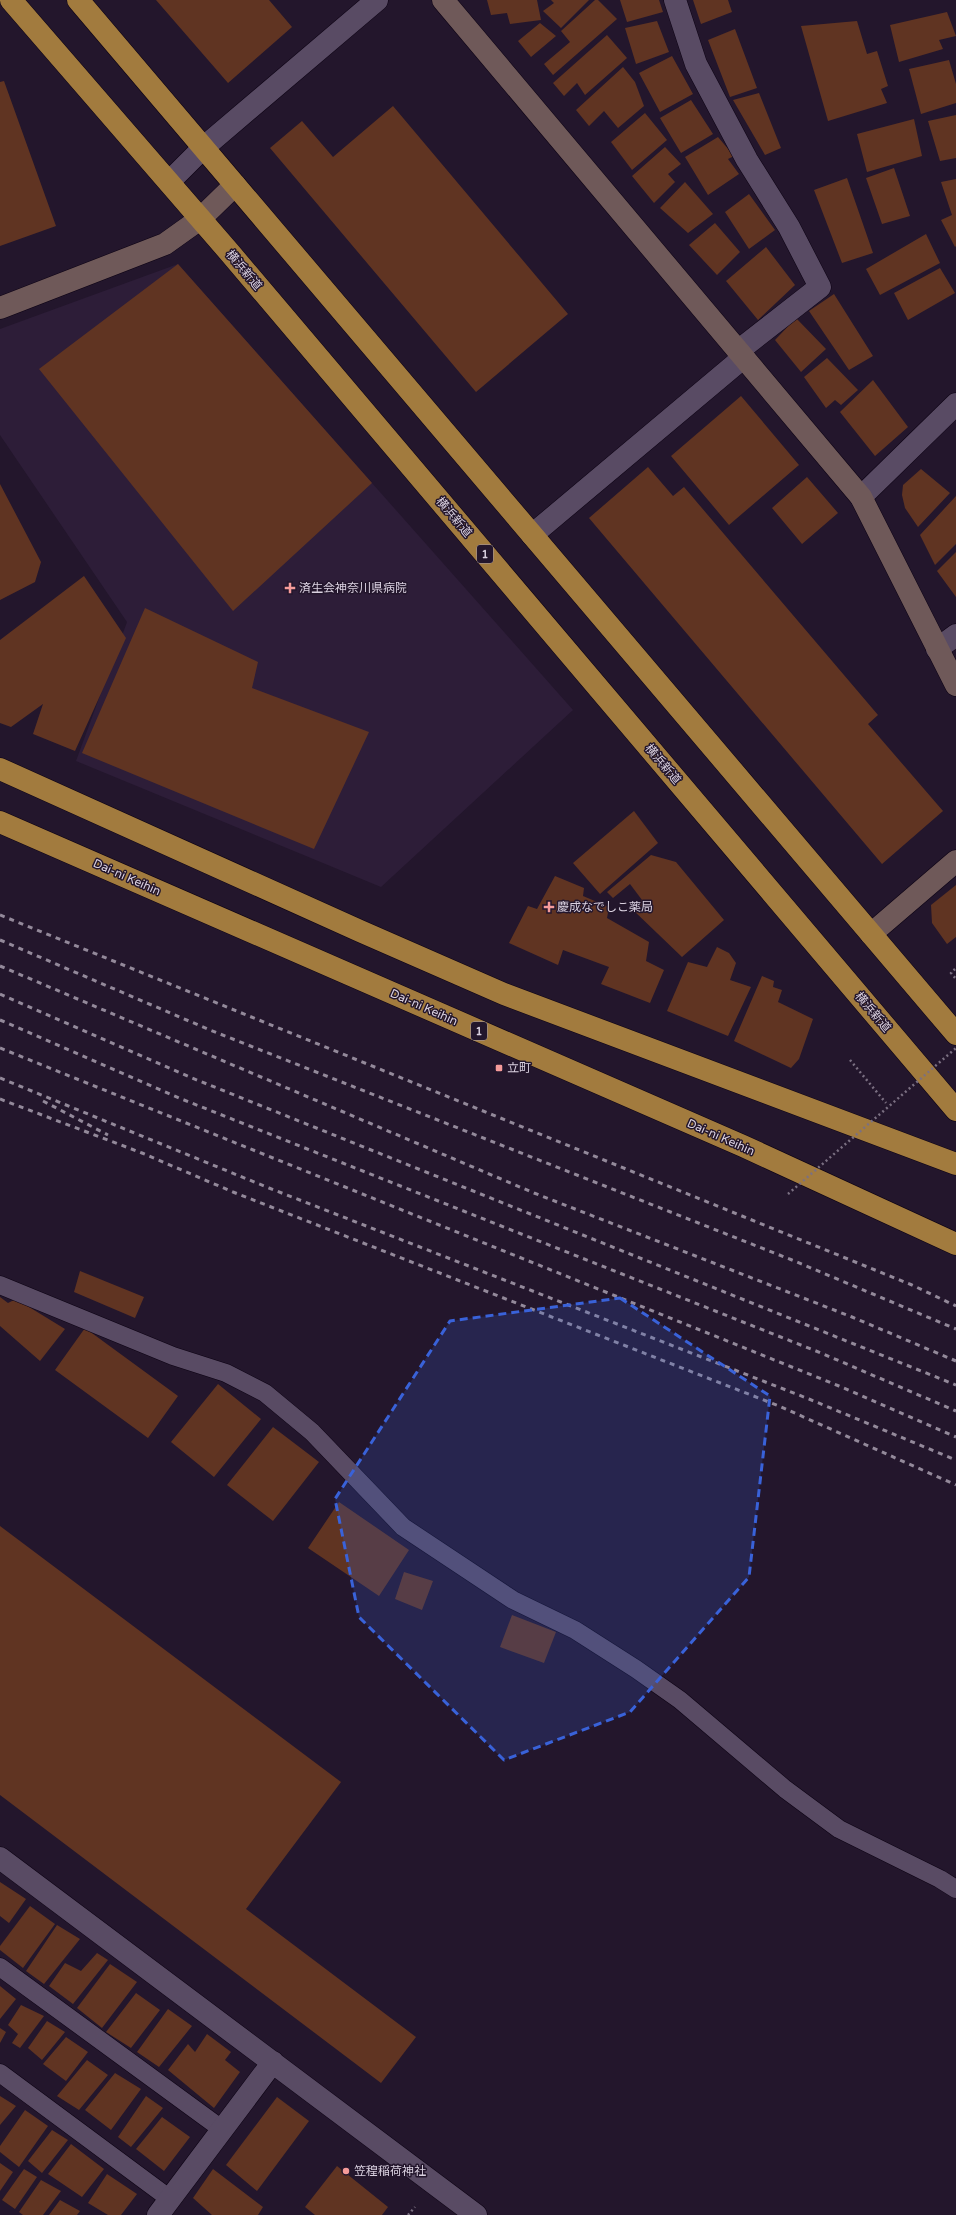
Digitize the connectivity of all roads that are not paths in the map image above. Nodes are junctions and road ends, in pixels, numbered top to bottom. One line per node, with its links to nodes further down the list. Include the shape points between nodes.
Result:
1 (11, 0): 7 (highway, 横浜新道 / 1)
2 (78, 0): 6 (highway)
3 (377, 0): 6 (street)
4 (443, 0): 11 (street)
5 (675, 0): 11 (street, via 696,64 747,160 789,227 820,287)
6 (203, 148): 7 (street); 8 (highway)
7 (169, 182): 9 (highway, 横浜新道 / 1)
8 (235, 185): 9 (street); 14 (highway)
9 (200, 219): 10 (street, via 165,244); 23 (highway, 横浜新道 / 1)
10 (0, 308)
11 (741, 354): 13 (street); 14 (street)
12 (956, 404): 13 (street)
13 (862, 497): 16 (street)
14 (532, 535): 21 (highway)
15 (956, 635): 16 (street)
16 (937, 649): 17 (street)
17 (956, 685)
18 (0, 769): 24 (highway, via 504,994)
19 (0, 822): 25 (highway, Dai-ni Keihin / 1, via 721,1136)
20 (956, 861): 21 (street)
21 (871, 934): 22 (highway)
22 (956, 1034)
23 (956, 1110)
24 (956, 1164)
25 (956, 1244)
26 (0, 1285): 28 (lane, via 173,1356 226,1373 265,1393 312,1432 403,1527 513,1600 575,1630 636,1669 680,1700 785,1790 839,1829)
27 (0, 1858): 30 (street)
28 (956, 1889)
29 (0, 1967): 32 (lane)
30 (273, 2062): 32 (street); 34 (street)
31 (0, 2073): 33 (lane)
32 (222, 2130): 33 (street)
33 (164, 2207)
34 (476, 2215)

